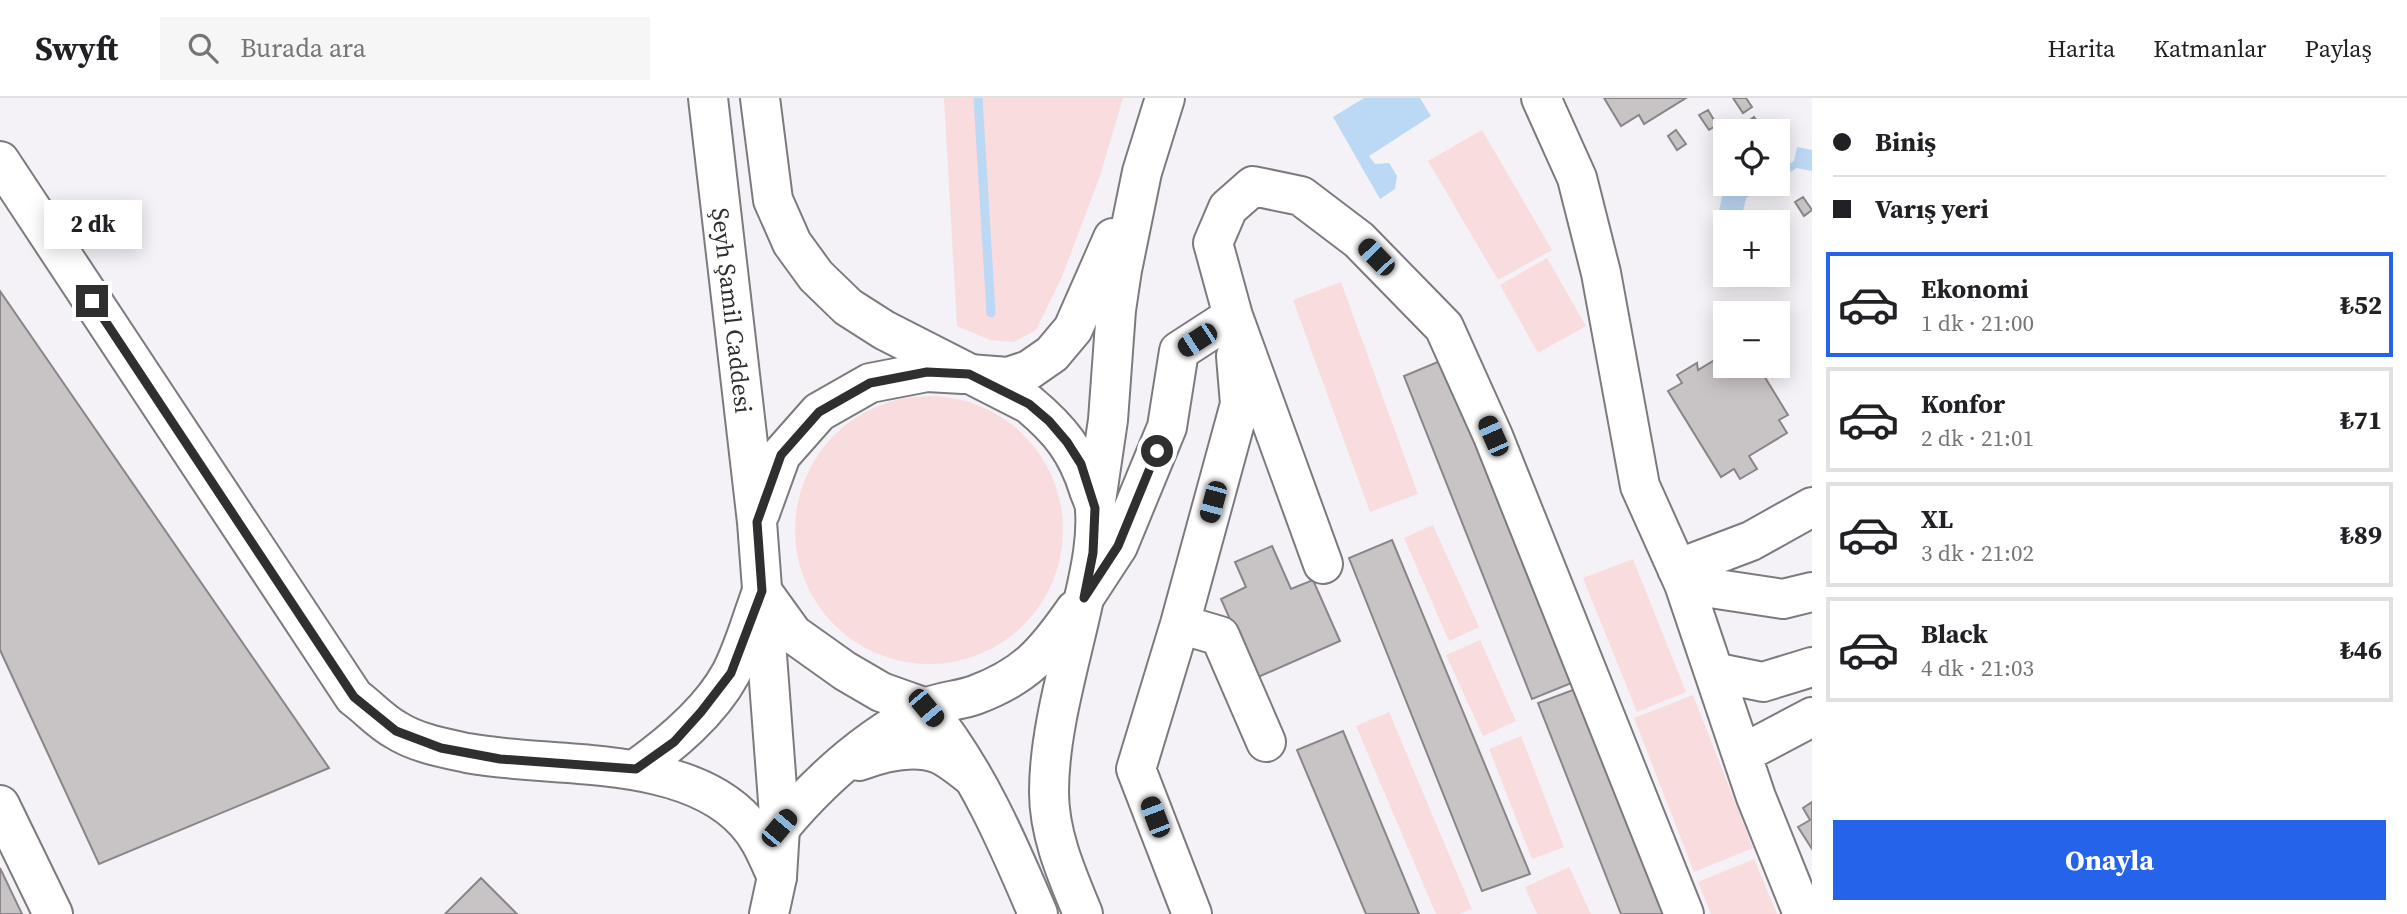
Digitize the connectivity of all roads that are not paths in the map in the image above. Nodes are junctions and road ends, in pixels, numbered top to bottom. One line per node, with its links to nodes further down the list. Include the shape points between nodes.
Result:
1 (708, 98): 11 (main road, Şeyh Şamil Caddesi)
2 (760, 98): 8 (main road, via 773,200 792,243 816,276 848,307)
3 (1165, 98): 6 (main road)
4 (1541, 98): 13 (main road, via 1577,178 1584,205 1640,486)
5 (0, 161): 24 (main road, via 354,697 396,731 441,748 500,759)
6 (1142, 172): 8 (main road, via 1073,329 1052,354 1029,370 1008,377); 10 (main road, via 1116,310 1108,420)
7 (1233, 316): 12 (main road); 16 (main road, via 1179,352 1167,427 1118,546); 17 (main road, via 1240,404); 35 (main road, via 1213,243 1228,208 1253,186 1301,196 1359,240 1444,327 1493,436)
8 (969, 374): 10 (main road, via 1029,404 1049,421 1081,464); 11 (main road, via 927,372 870,383 819,412 781,455)
9 (1812, 507): 13 (main road)
10 (1095, 508): 16 (main road)
11 (757, 522): 14 (main road, Şeyh Şamil Caddesi)
12 (1323, 564)
13 (1680, 576): 15 (main road, via 1783,598); 19 (main road)
14 (762, 591): 20 (main road, via 793,634 835,664 881,692); 24 (main road, via 731,673 674,742); 28 (main road, Şeyh Şamil Caddesi)
15 (1812, 592)
16 (1084, 598): 20 (main road, via 1041,657 1017,676 975,695); 33 (main road, via 1052,748 1049,794 1063,867)
17 (1180, 624): 22 (main road, via 1220,636); 34 (main road, via 1136,769)
18 (1812, 667): 19 (main road, via 1763,682)
19 (1714, 672): 23 (main road)
20 (926, 708): 25 (main road); 26 (main road, via 951,738)
21 (1812, 717): 23 (main road)
22 (1266, 742)
23 (1742, 754): 36 (main road)
24 (636, 769): 29 (main road, via 722,802 762,843)
25 (834, 771): 26 (main road, via 885,751 913,750 940,754); 28 (main road)
26 (974, 778): 32 (main road)
27 (0, 805): 30 (main road)
28 (779, 828): 29 (main road, Şeyh Şamil Caddesi)
29 (777, 877): 31 (main road, Şeyh Şamil Caddesi)
30 (53, 914)
31 (769, 914)
32 (1038, 914)
33 (1083, 914)
34 (1192, 914)
35 (1684, 914)
36 (1803, 914)

